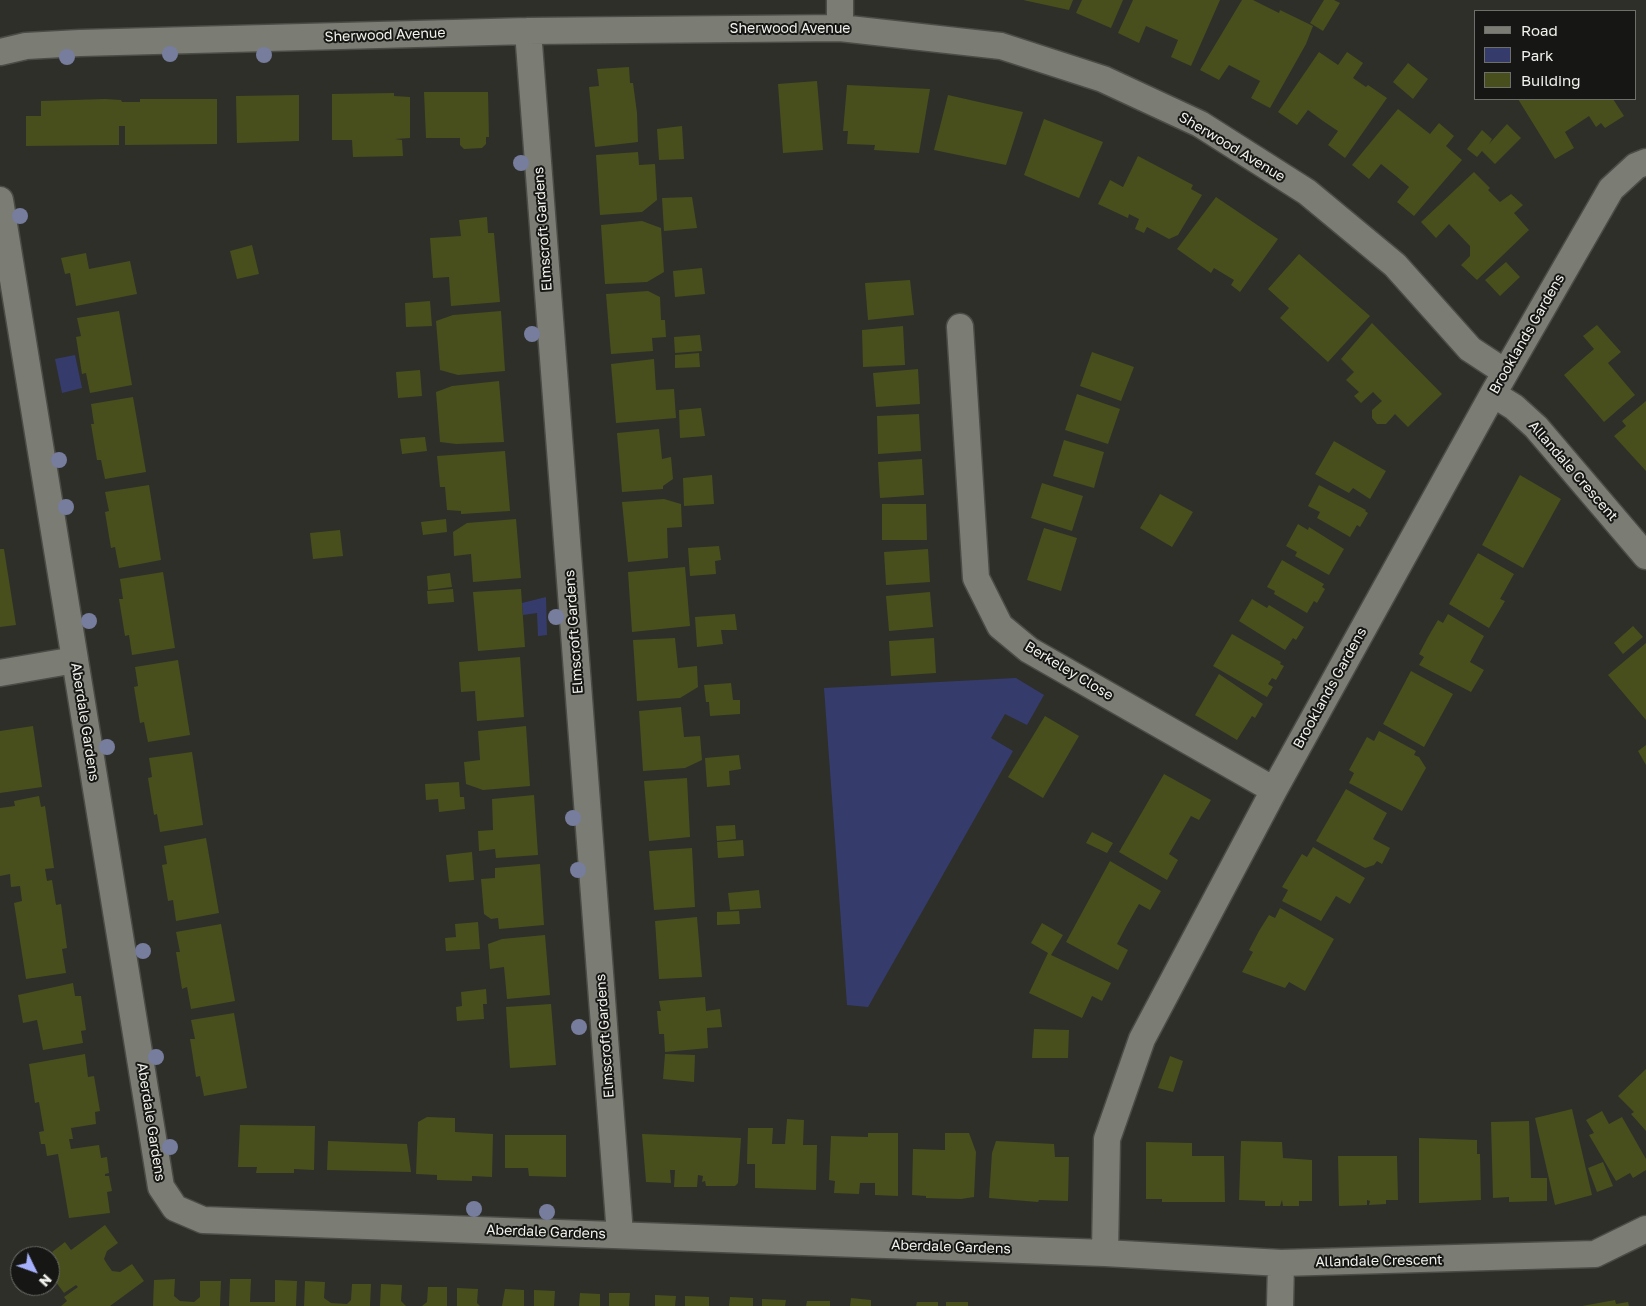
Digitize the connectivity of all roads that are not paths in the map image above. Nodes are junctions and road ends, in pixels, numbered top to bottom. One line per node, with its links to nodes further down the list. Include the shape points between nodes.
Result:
1 (840, 0): 2 (street)
2 (840, 28): 3 (street, Sherwood Avenue); 8 (street, Sherwood Avenue, via 1001,46 1103,79 1200,124 1307,192 1395,265)
3 (528, 31): 4 (street, Sherwood Avenue, via 80,43 26,46); 14 (street, Elmscroft Gardens)
4 (0, 52)
5 (1646, 162): 8 (street, Brooklands Gardens, via 1636,166 1611,189)
6 (0, 200): 10 (street, Aberdale Gardens)
7 (960, 327): 12 (street, Berkeley Close, via 976,578 1000,626 1029,650)
8 (1499, 383): 9 (street, Allandale Crescent, via 1514,407 1536,427); 12 (street, Brooklands Gardens)
9 (1646, 556)
10 (75, 660): 11 (street); 14 (street, Aberdale Gardens, via 161,1187 175,1208 203,1220)
11 (0, 673)
12 (1274, 790): 15 (street, Brooklands Gardens, via 1142,1039 1107,1139)
13 (1646, 1229): 16 (street, Allandale Crescent, via 1595,1254)
14 (620, 1234): 15 (street, Aberdale Gardens)
15 (1106, 1253): 16 (street, Allandale Crescent)
16 (1281, 1263): 17 (street)
17 (1280, 1306)

